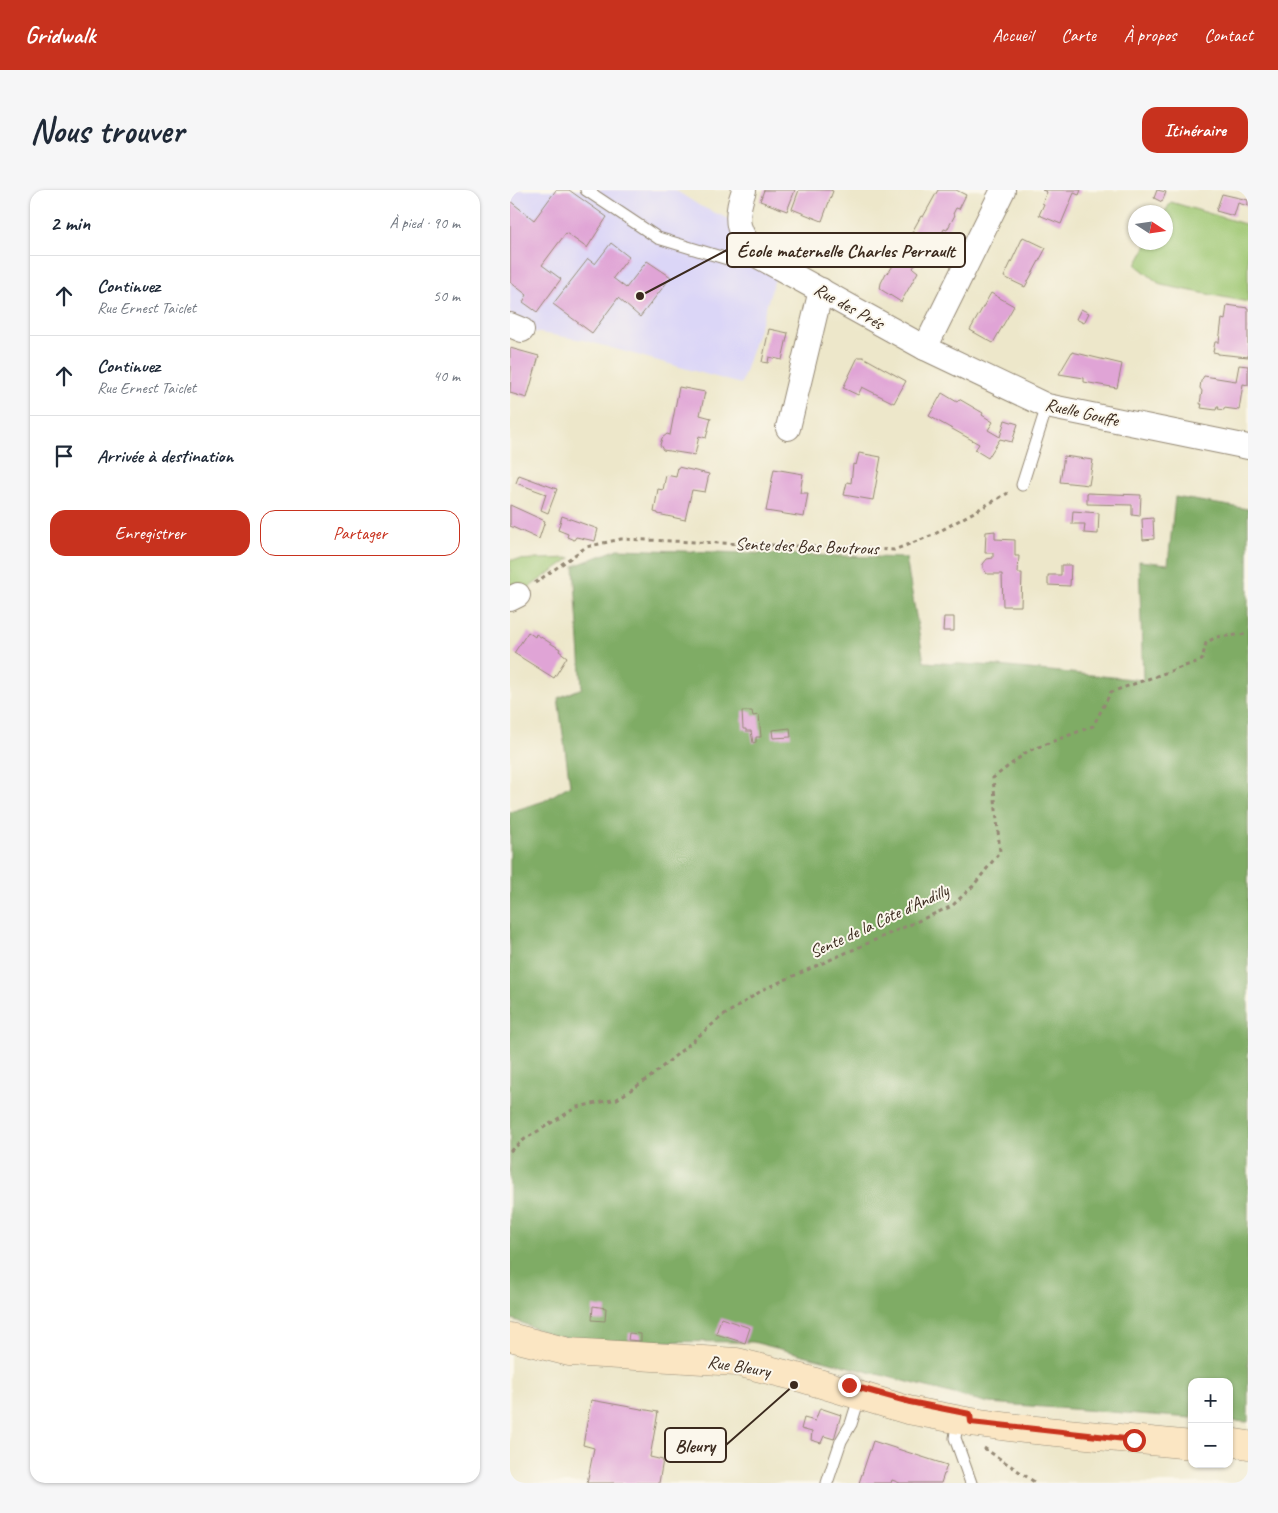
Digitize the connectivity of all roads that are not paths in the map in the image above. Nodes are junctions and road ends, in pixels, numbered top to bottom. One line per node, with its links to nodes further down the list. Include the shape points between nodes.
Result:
1 (586, 190): 4 (lane, via 658,238 734,261)
2 (744, 190): 4 (street, Rue des Prés, via 738,223 746,242)
3 (1003, 190): 6 (street)
4 (756, 252): 5 (street, Rue des Prés)
5 (822, 290): 6 (street, Rue des Prés); 8 (street)
6 (925, 348): 7 (street, Ruelle Gouffe)
7 (1047, 406): 9 (street, Ruelle Gouffe); 10 (lane)
8 (788, 428)
9 (1248, 447)
10 (1022, 485)
11 (510, 1332): 12 (street, Rue Bleury)
12 (522, 1340): 13 (street, Rue Bleury, via 569,1352 737,1362)
13 (861, 1392): 14 (street); 14 (street, Rue Bleury, via 908,1410); 19 (lane, via 851,1424 840,1441)
14 (963, 1418): 15 (street); 17 (street, via 1025,1429); 20 (lane, via 955,1438)
15 (1188, 1435)
16 (1233, 1443): 18 (street)
17 (1188, 1445)
18 (1248, 1445)
19 (827, 1483)
20 (971, 1483)

